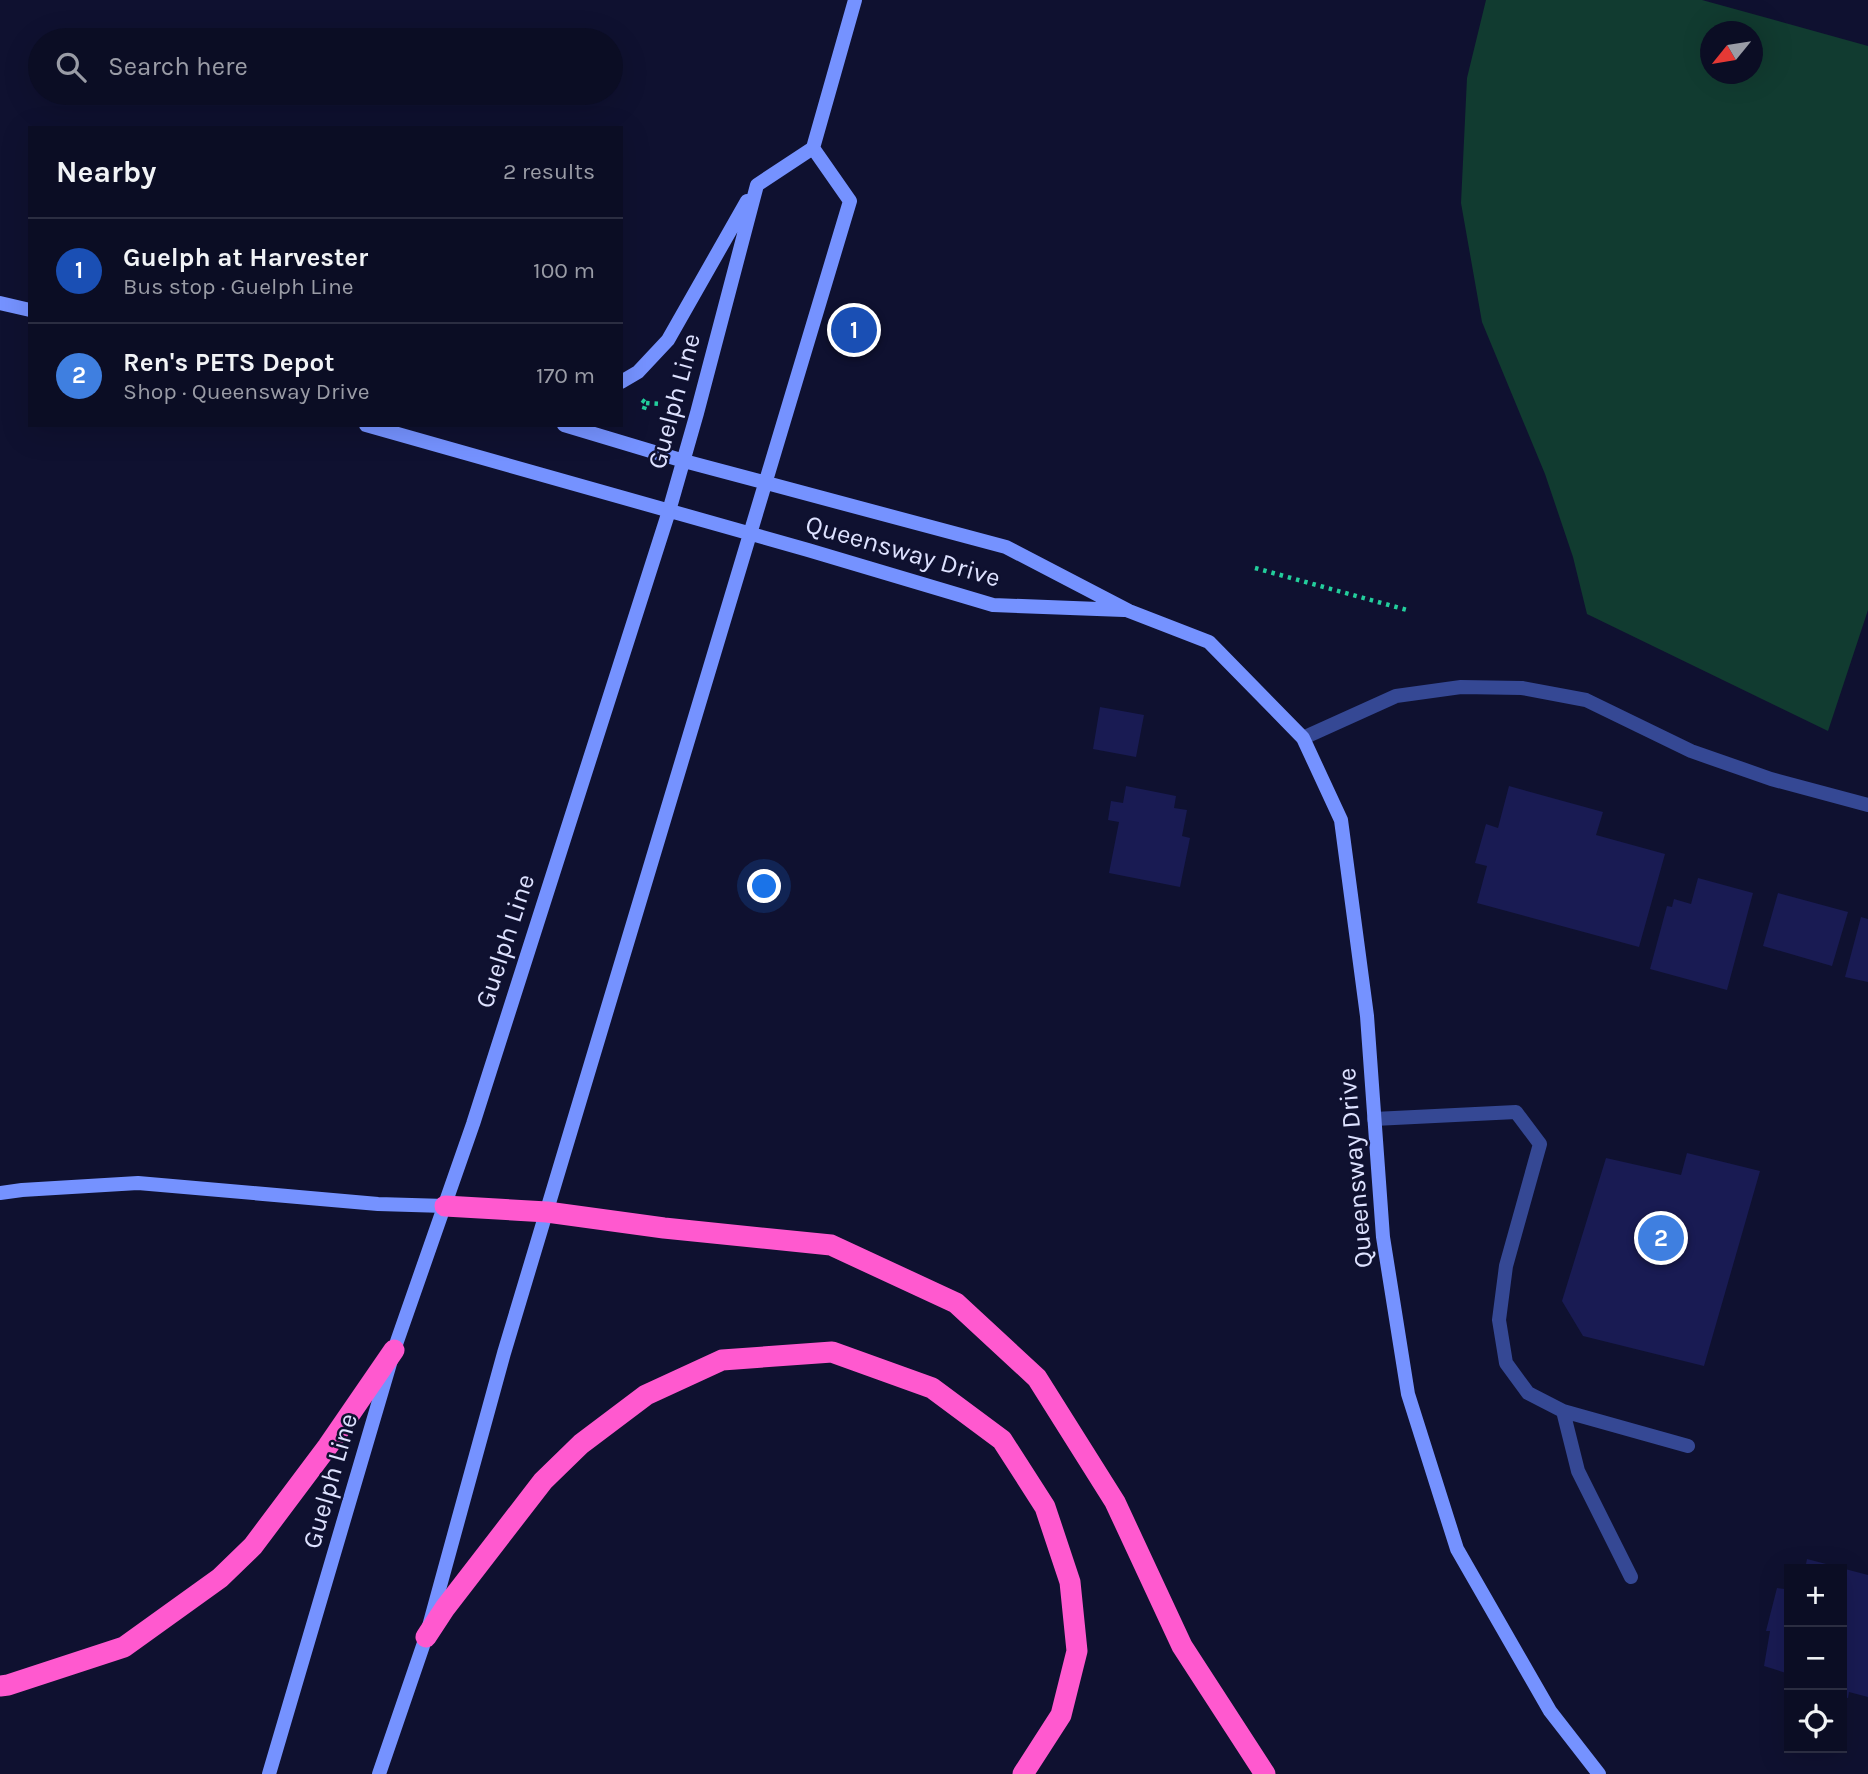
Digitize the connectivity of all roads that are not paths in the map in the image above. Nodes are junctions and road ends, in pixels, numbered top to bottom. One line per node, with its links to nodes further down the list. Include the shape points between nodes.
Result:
1 (855, 0): 2 (main road)
2 (813, 148): 3 (main road); 10 (main road, via 850,201)
3 (757, 185): 6 (main road, via 668,340 638,372); 9 (main road, Guelph Line)
4 (0, 303): 5 (main road)
5 (28, 310)
6 (623, 381)
7 (373, 427): 11 (main road, Queensway Drive)
8 (571, 427): 9 (main road, Queensway Drive)
9 (684, 461): 10 (main road, Queensway Drive); 11 (main road, Guelph Line)
10 (765, 482): 12 (main road); 13 (main road, Queensway Drive, via 1006,547)
11 (669, 511): 12 (main road, Queensway Drive); 18 (main road, Guelph Line)
12 (750, 533): 13 (main road, Queensway Drive, via 993,605); 19 (main road)
13 (1129, 611): 14 (main road, Queensway Drive, via 1209,642)
14 (1303, 738): 15 (street, via 1396,696 1461,687 1522,688 1586,700 1691,751); 16 (main road, Queensway Drive, via 1341,820 1367,1016)
15 (1868, 805)
16 (1374, 1119): 21 (street, via 1516,1112 1541,1144 1506,1266 1499,1320 1507,1363 1528,1394); 30 (main road, Queensway Drive, via 1383,1237 1408,1394 1457,1549 1550,1711)
17 (0, 1193): 18 (main road, via 138,1183)
18 (445, 1206): 19 (highway); 20 (main road, Guelph Line)
19 (547, 1212): 24 (main road); 29 (highway, via 831,1245 956,1303 1037,1378 1115,1502 1182,1646)
20 (394, 1350): 25 (highway, via 253,1546 220,1578 124,1647); 26 (main road, Guelph Line)
21 (1563, 1411): 22 (street); 23 (street, via 1578,1471)
22 (1688, 1446)
23 (1631, 1577)
24 (426, 1637): 27 (main road); 28 (highway, via 542,1481 580,1444 646,1395 722,1360 832,1352 932,1388 1002,1440 1045,1507 1070,1582 1077,1651 1061,1715)
25 (0, 1686)
26 (269, 1774)
27 (379, 1774)
28 (1023, 1774)
29 (1265, 1774)
30 (1599, 1774)

